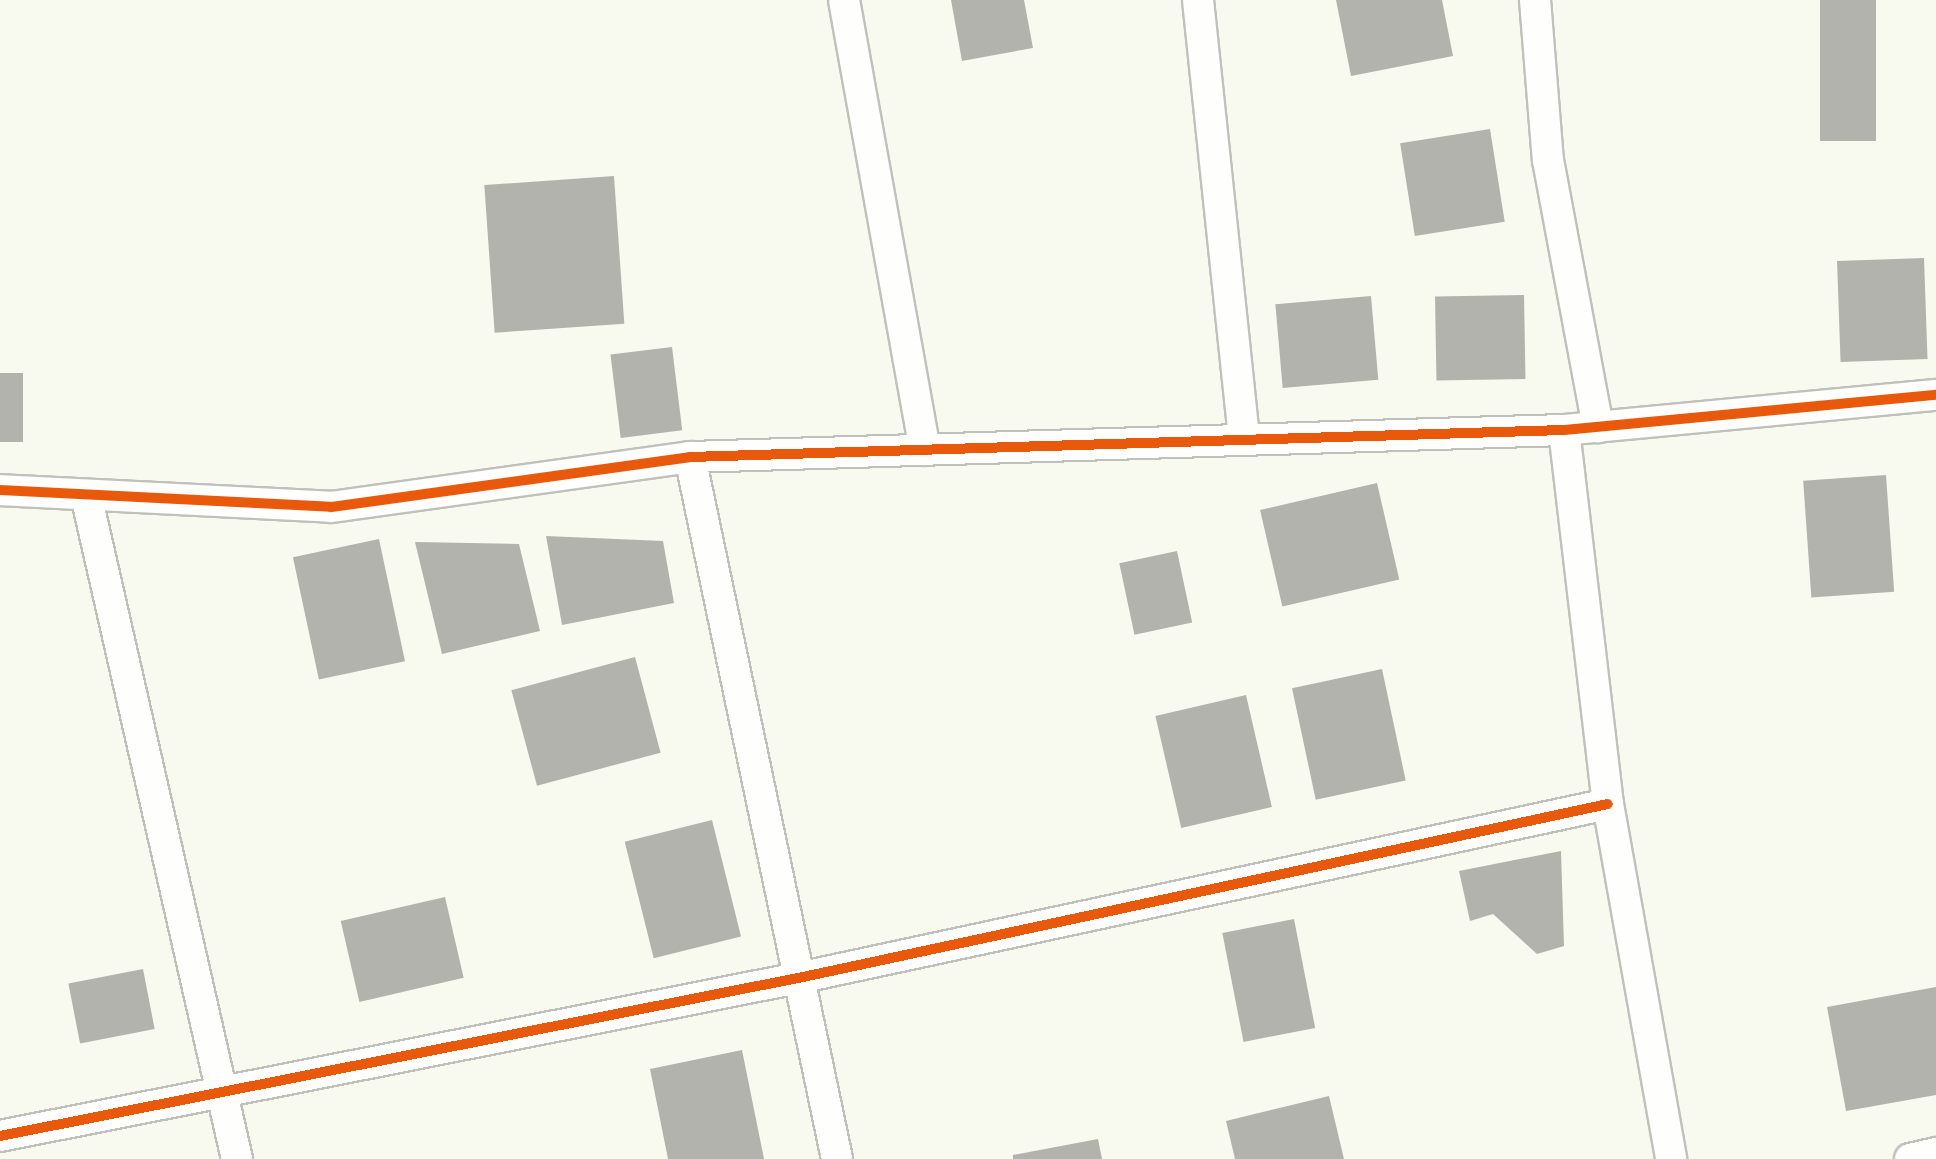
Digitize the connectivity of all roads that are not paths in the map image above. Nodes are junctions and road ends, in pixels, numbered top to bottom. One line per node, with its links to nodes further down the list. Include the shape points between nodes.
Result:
1 (844, 0): 8 (street)
2 (1198, 0): 7 (street)
3 (1535, 0): 5 (street, via 1548,160)
4 (1936, 395): 5 (street)
5 (1598, 427): 6 (street)
6 (1564, 430): 7 (street); 12 (street)
7 (1244, 440): 8 (street)
8 (925, 450): 9 (street)
9 (690, 457): 11 (street, via 331,507); 13 (street)
10 (0, 490): 11 (street)
11 (86, 495): 14 (street)
12 (1608, 804): 13 (street); 19 (street)
13 (803, 977): 14 (street); 18 (street)
14 (224, 1092): 15 (street); 17 (street)
15 (0, 1136)
16 (1936, 1153): 20 (street)
17 (237, 1159)
18 (837, 1159)
19 (1671, 1159)
20 (1910, 1159)

